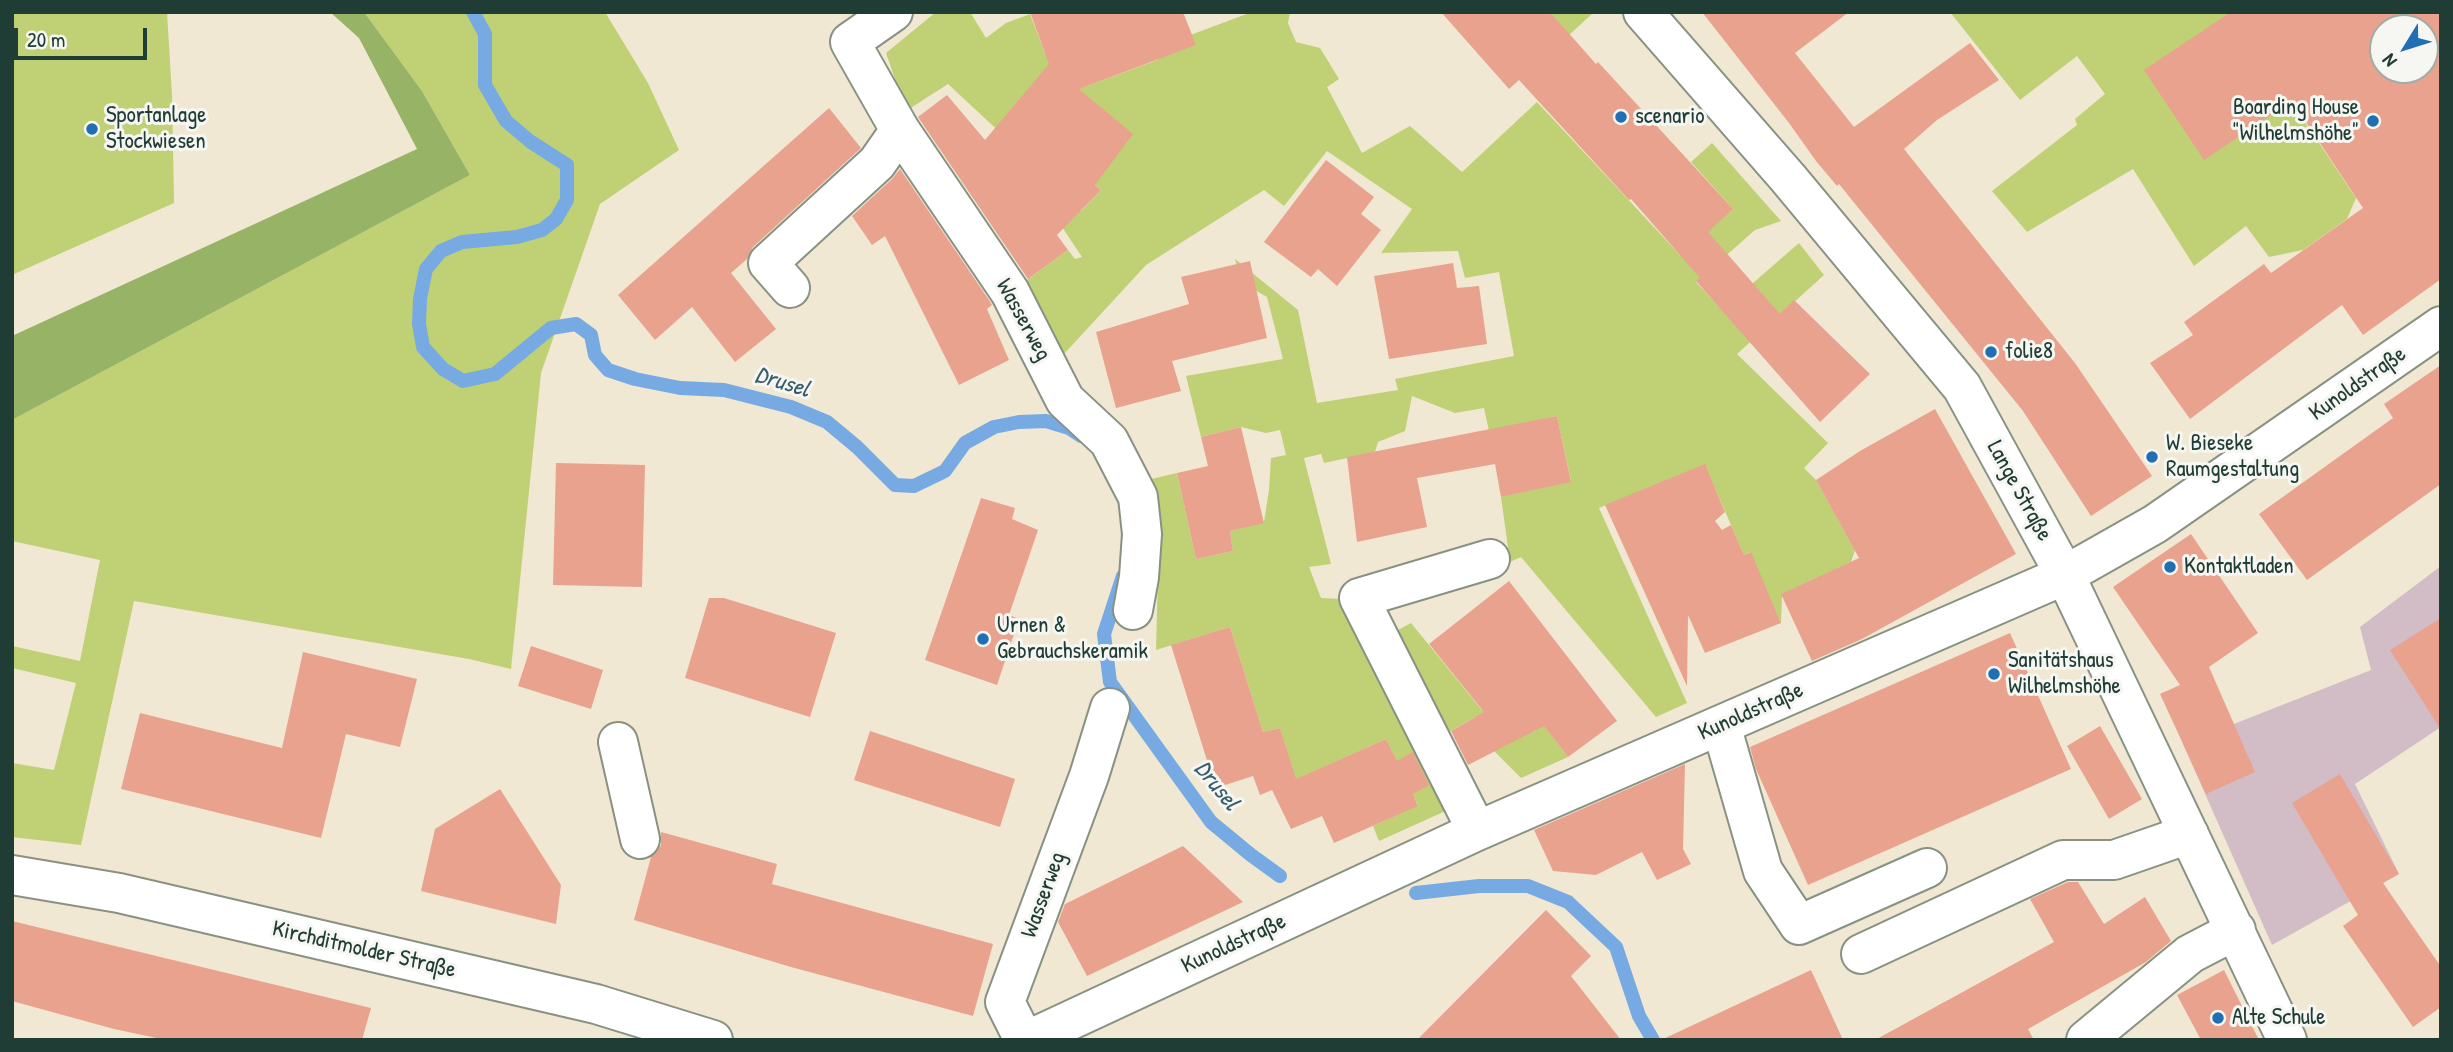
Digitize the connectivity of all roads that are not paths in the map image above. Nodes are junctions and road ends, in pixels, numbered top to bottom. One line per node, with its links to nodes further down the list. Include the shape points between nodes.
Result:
1 (893, 12): 3 (street, Wasserweg, via 850,43)
2 (1643, 12): 7 (street, Lange Straße, via 1962,387)
3 (900, 130): 4 (street, via 877,163 768,263); 8 (street, Wasserweg, via 1010,292 1065,400 1109,441 1138,497 1142,534)
4 (790, 288)
5 (2441, 326): 7 (street, Kunoldstraße, via 2155,524)
6 (1490, 559): 12 (street, via 1359,598)
7 (2065, 575): 10 (street, Kunoldstraße); 13 (street, Lange Straße)
8 (1133, 610)
9 (1110, 708): 20 (street, Wasserweg, via 1005,1002)
10 (1721, 725): 12 (street, Kunoldstraße); 15 (street, via 1763,871 1799,925)
11 (618, 742): 14 (street)
12 (1477, 831): 20 (street, Kunoldstraße)
13 (2189, 834): 17 (street, Lange Straße); 18 (street, via 2114,860 2063,860)
14 (640, 839)
15 (1927, 868)
16 (12, 875): 19 (street, Kirchditmolder Straße, via 119,892 583,1001)
17 (2236, 930): 21 (street, via 2190,954); 22 (street, Lange Straße)
18 (1861, 954)
19 (713, 1040)
20 (1026, 1040)
21 (2085, 1040)
22 (2287, 1040)

